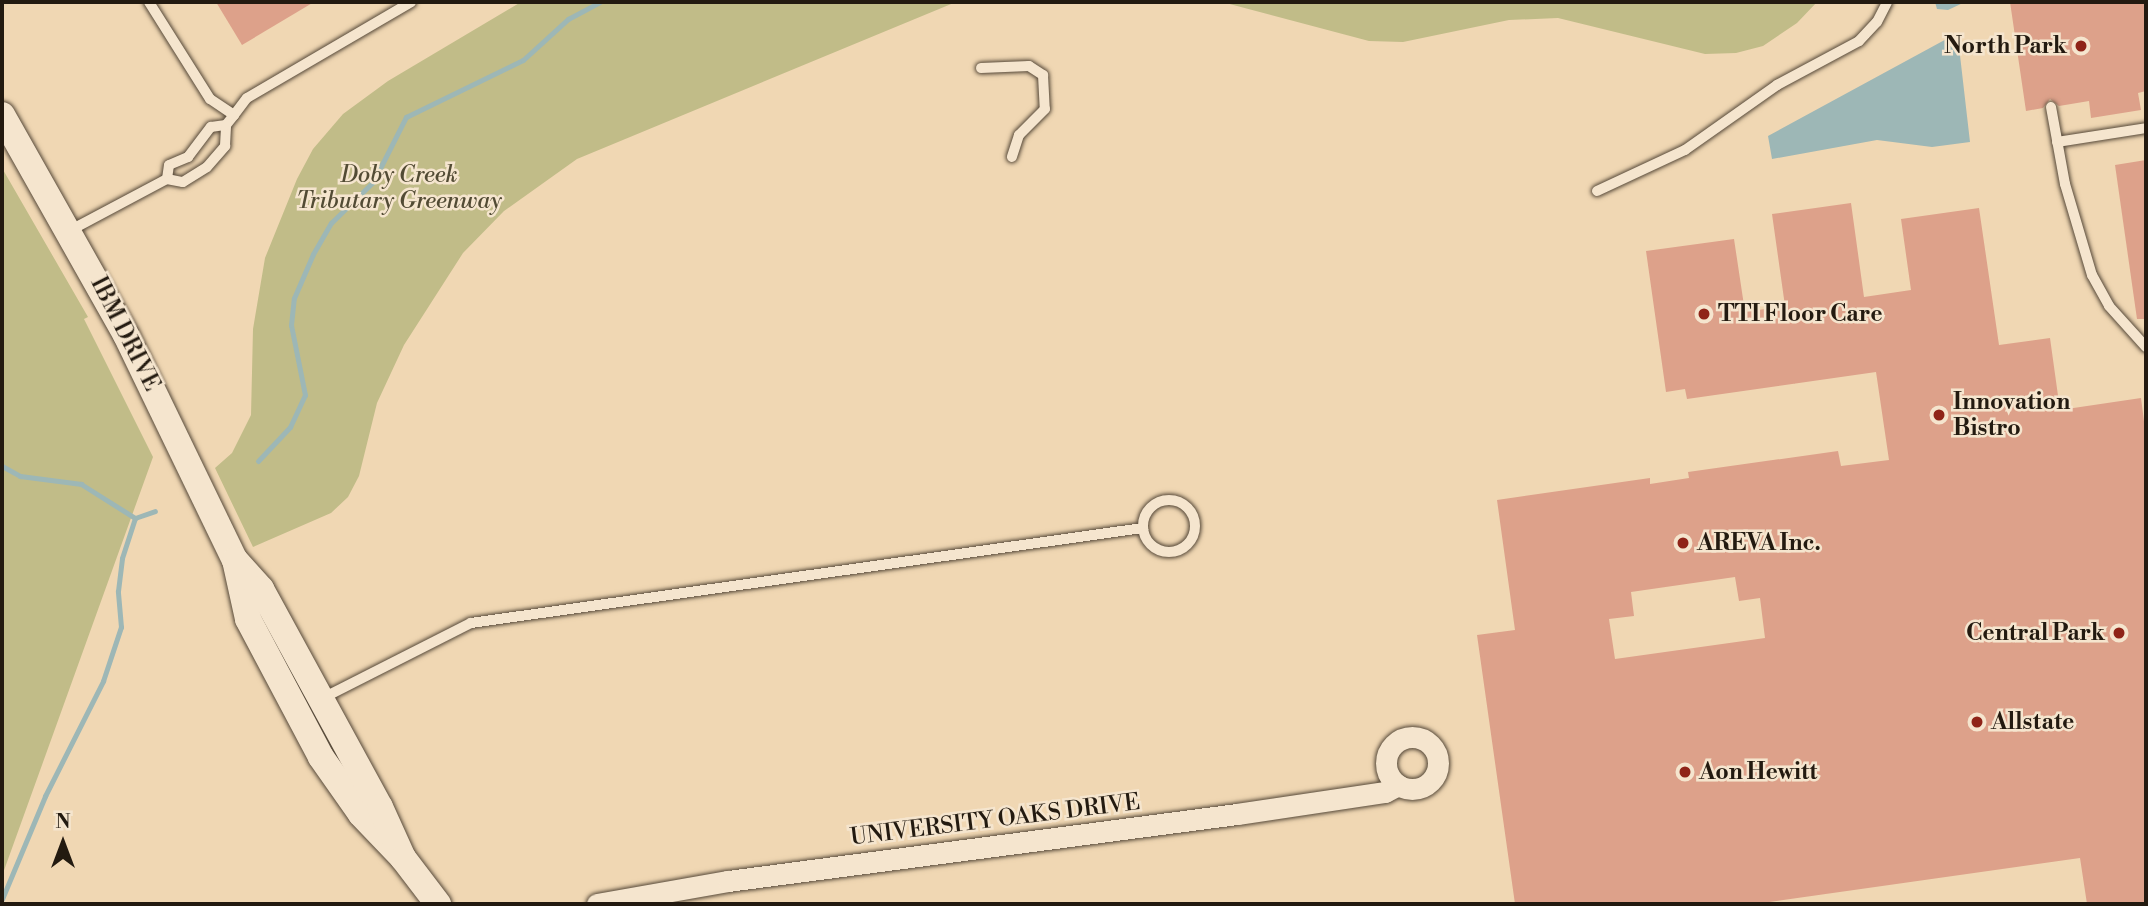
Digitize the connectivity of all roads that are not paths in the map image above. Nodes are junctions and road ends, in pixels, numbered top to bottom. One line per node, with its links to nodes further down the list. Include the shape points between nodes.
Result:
1 (149, 2): 7 (lane, via 210,99)
2 (411, 2): 7 (lane, via 247,98)
3 (1887, 2): 13 (lane, via 1877,22 1859,41 1777,85 1685,150)
4 (981, 68): 11 (lane, via 1029,66 1044,75 1045,109 1019,135)
5 (2051, 107): 10 (lane)
6 (2, 115): 14 (street, IBM DRIVE)
7 (234, 115): 8 (lane)
8 (226, 125): 12 (lane, via 211,127 188,157 169,165); 12 (lane, via 225,146 207,167 183,182)
9 (2146, 128): 10 (lane)
10 (2057, 142): 15 (lane, via 2092,275 2109,306)
11 (1012, 157)
12 (167, 179): 14 (lane)
13 (1597, 191)
14 (69, 231): 17 (street, IBM DRIVE, via 150,383)
15 (2146, 346)
16 (1143, 528): 16 (lane, via 1156,548 1172,552 1188,544 1196,528 1191,511 1168,499 1153,505); 18 (lane, via 475,622 447,632)
17 (235, 560): 18 (street, IBM DRIVE, via 261,589); 20 (street, IBM DRIVE, via 248,619 321,757 361,814)
18 (319, 701): 20 (street, IBM DRIVE, via 380,807)
19 (1398, 785): 22 (street, UNIVERSITY OAKS DRIVE, via 1385,792 1159,826 832,867)
20 (403, 858): 21 (street, IBM DRIVE)
21 (438, 904)
22 (597, 904)

